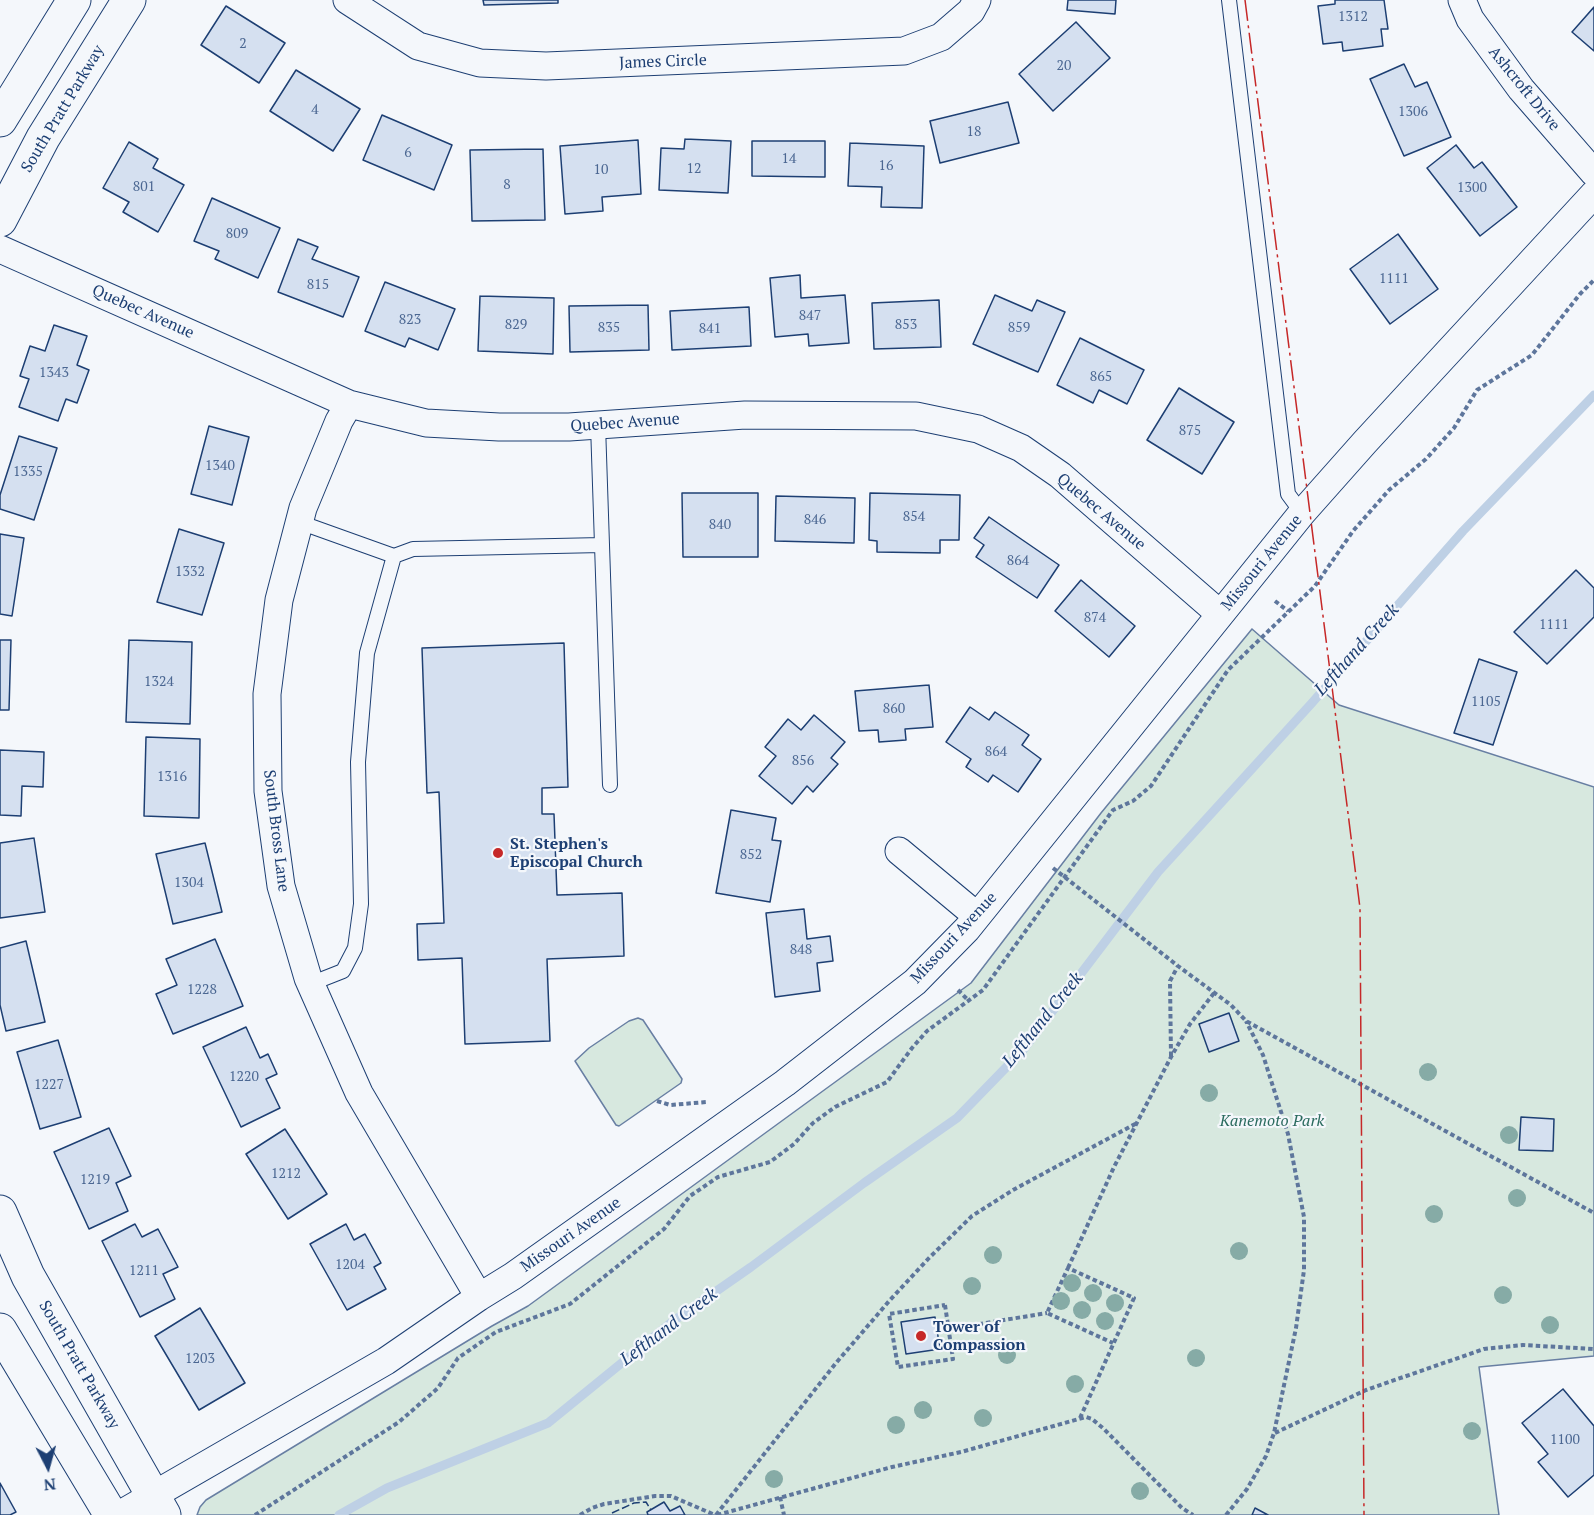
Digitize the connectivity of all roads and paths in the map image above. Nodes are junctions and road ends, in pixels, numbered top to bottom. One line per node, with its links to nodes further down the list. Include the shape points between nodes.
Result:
1 (74, 0): 7 (street)
2 (129, 0): 10 (street, South Pratt Parkway, via 43,138)
3 (347, 0): 4 (street, James Circle, via 418,46 480,63 546,66 903,51 941,37 971,11)
4 (977, 0)
5 (1229, 0): 14 (lane, via 1288,494)
6 (1462, 0): 8 (street, Ashcroft Drive, via 1470,19 1521,89)
7 (0, 120)
8 (1594, 173)
9 (1594, 194): 14 (street, Missouri Avenue)
10 (0, 220)
11 (0, 249): 12 (street, Quebec Avenue)
12 (349, 404): 13 (street, Quebec Avenue, via 426,423 499,427); 15 (street, South Bross Lane)
13 (598, 424): 16 (lane); 20 (street, Quebec Avenue, via 745,415 916,416 978,429 1021,448 1060,475)
14 (1302, 513): 20 (street, Missouri Avenue)
15 (299, 522): 17 (lane); 26 (street, South Bross Lane, via 279,600 267,694 268,791 281,886)
16 (602, 545): 17 (lane, via 413,549); 21 (lane)
17 (394, 556): 26 (lane, via 367,653 358,762 361,904 355,948 343,971)
18 (1275, 601): 19 (path)
19 (1288, 611)
20 (1221, 614): 24 (street, Missouri Avenue)
21 (610, 785)
22 (899, 851): 24 (street)
23 (1048, 864): 25 (path)
24 (977, 916): 38 (street, Missouri Avenue, via 915,982 784,1083)
25 (1178, 966): 28 (path); 31 (path, via 1170,981)
26 (310, 984): 38 (street, South Bross Lane, via 359,1093)
27 (958, 990): 29 (path)
28 (1214, 993): 30 (path); 31 (path)
29 (969, 1001)
30 (1245, 1020): 36 (path); 45 (path, via 1263,1055 1288,1134 1305,1234 1305,1270 1296,1328)
31 (1171, 1057): 34 (path)
32 (657, 1101): 33 (path, via 670,1105)
33 (709, 1103)
34 (1137, 1123): 37 (path); 51 (path, via 972,1216 882,1309)
35 (0, 1212): 47 (street, South Pratt Parkway, via 28,1276)
36 (1594, 1213)
37 (1068, 1268): 39 (path); 42 (path, via 1134,1298)
38 (479, 1297): 47 (street, Missouri Avenue)
39 (1047, 1313): 40 (path); 42 (path)
40 (949, 1329): 40 (path, via 945,1305 889,1314 898,1367 953,1359)
41 (0, 1330): 48 (street)
42 (1113, 1343): 44 (path)
43 (1594, 1349): 45 (path, via 1523,1345 1484,1350 1366,1390)
44 (1080, 1418): 46 (path); 53 (path, via 1092,1419 1104,1429)
45 (1274, 1433): 54 (path, via 1247,1490)
46 (780, 1497): 51 (path); 52 (path)
47 (159, 1505): 49 (street, Missouri Avenue)
48 (111, 1515)
49 (119, 1515)
50 (580, 1515): 51 (path, via 604,1504 655,1496 671,1496)
51 (716, 1515)
52 (784, 1515)
53 (1193, 1515)
54 (1226, 1515)

